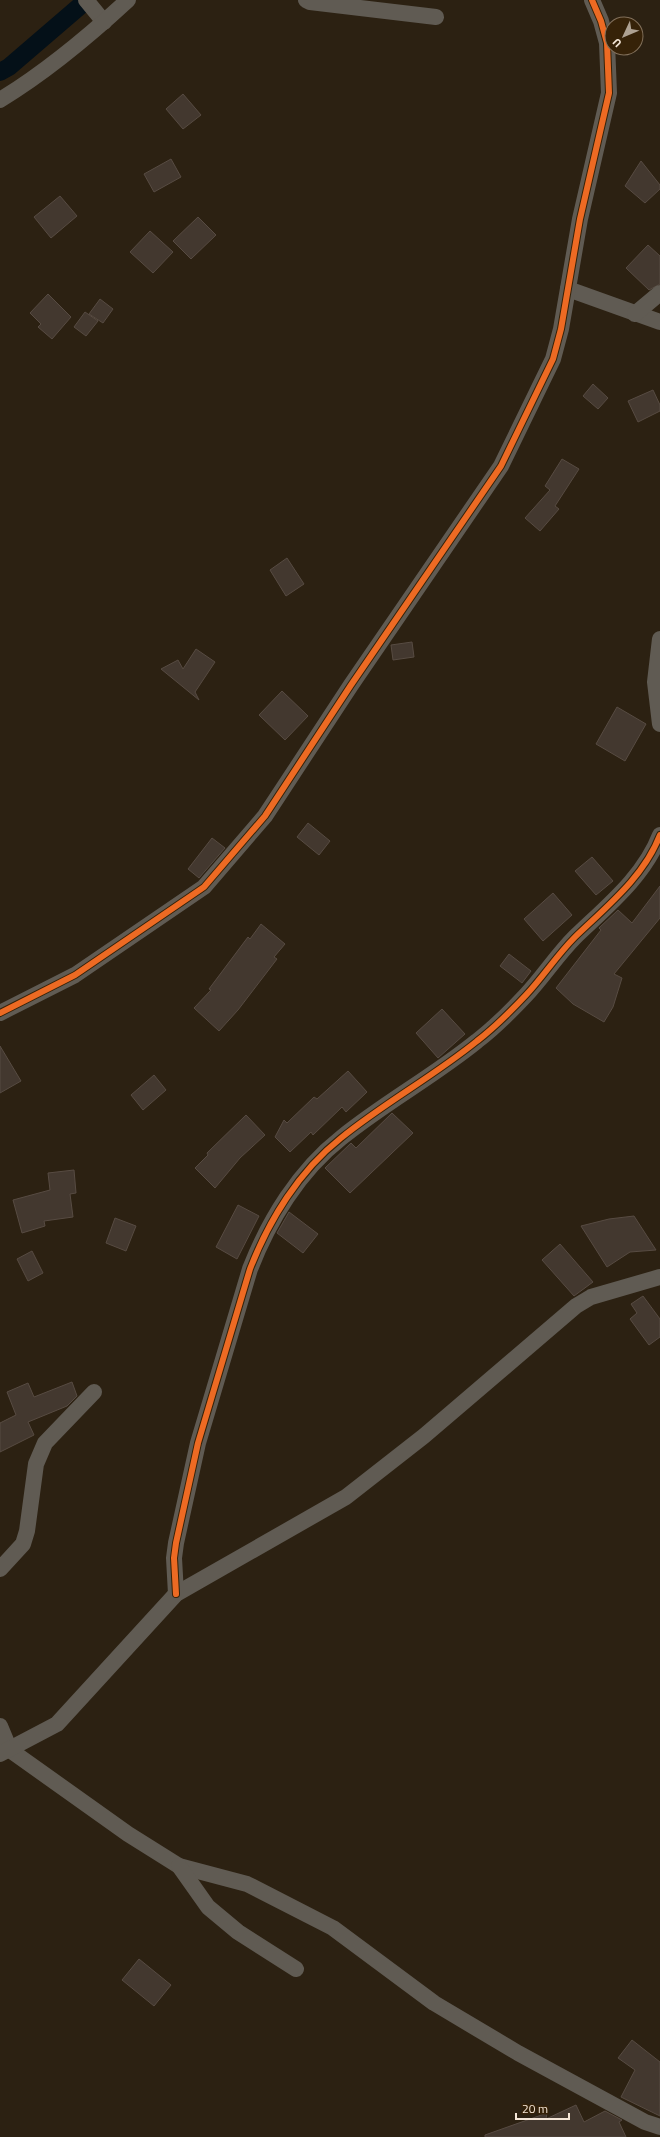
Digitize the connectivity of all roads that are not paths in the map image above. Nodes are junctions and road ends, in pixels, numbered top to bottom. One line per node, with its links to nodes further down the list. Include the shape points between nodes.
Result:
1 (128, 0): 4 (street)
2 (306, 0): 5 (street)
3 (592, 0): 7 (street, via 601,21 606,43 609,93 580,219)
4 (95, 11): 6 (street, via 28,83)
5 (436, 17)
6 (0, 100)
7 (568, 289): 9 (street); 14 (street, via 553,359 501,466 265,816 204,887 75,976)
8 (660, 293): 9 (street)
9 (636, 314): 10 (street)
10 (660, 322)
11 (660, 639): 12 (street, via 655,682)
12 (660, 724)
13 (660, 835): 18 (street, via 632,881 567,945 526,995 477,1041 341,1138 303,1176 286,1199 257,1251 250,1269 198,1443 176,1544)
14 (0, 1013)
15 (660, 1277): 18 (street, via 591,1297 576,1306 424,1436 346,1497)
16 (94, 1392): 17 (street, via 45,1442 36,1464 27,1531 22,1544)
17 (0, 1569)
18 (176, 1594): 20 (street, via 57,1724)
19 (0, 1726): 20 (street)
20 (5, 1752): 21 (street)
21 (179, 1866): 22 (street, via 208,1906 238,1932); 24 (street, via 247,1884 333,1928 434,2003)
22 (296, 1968)
23 (660, 2127): 24 (street)
24 (645, 2129)

